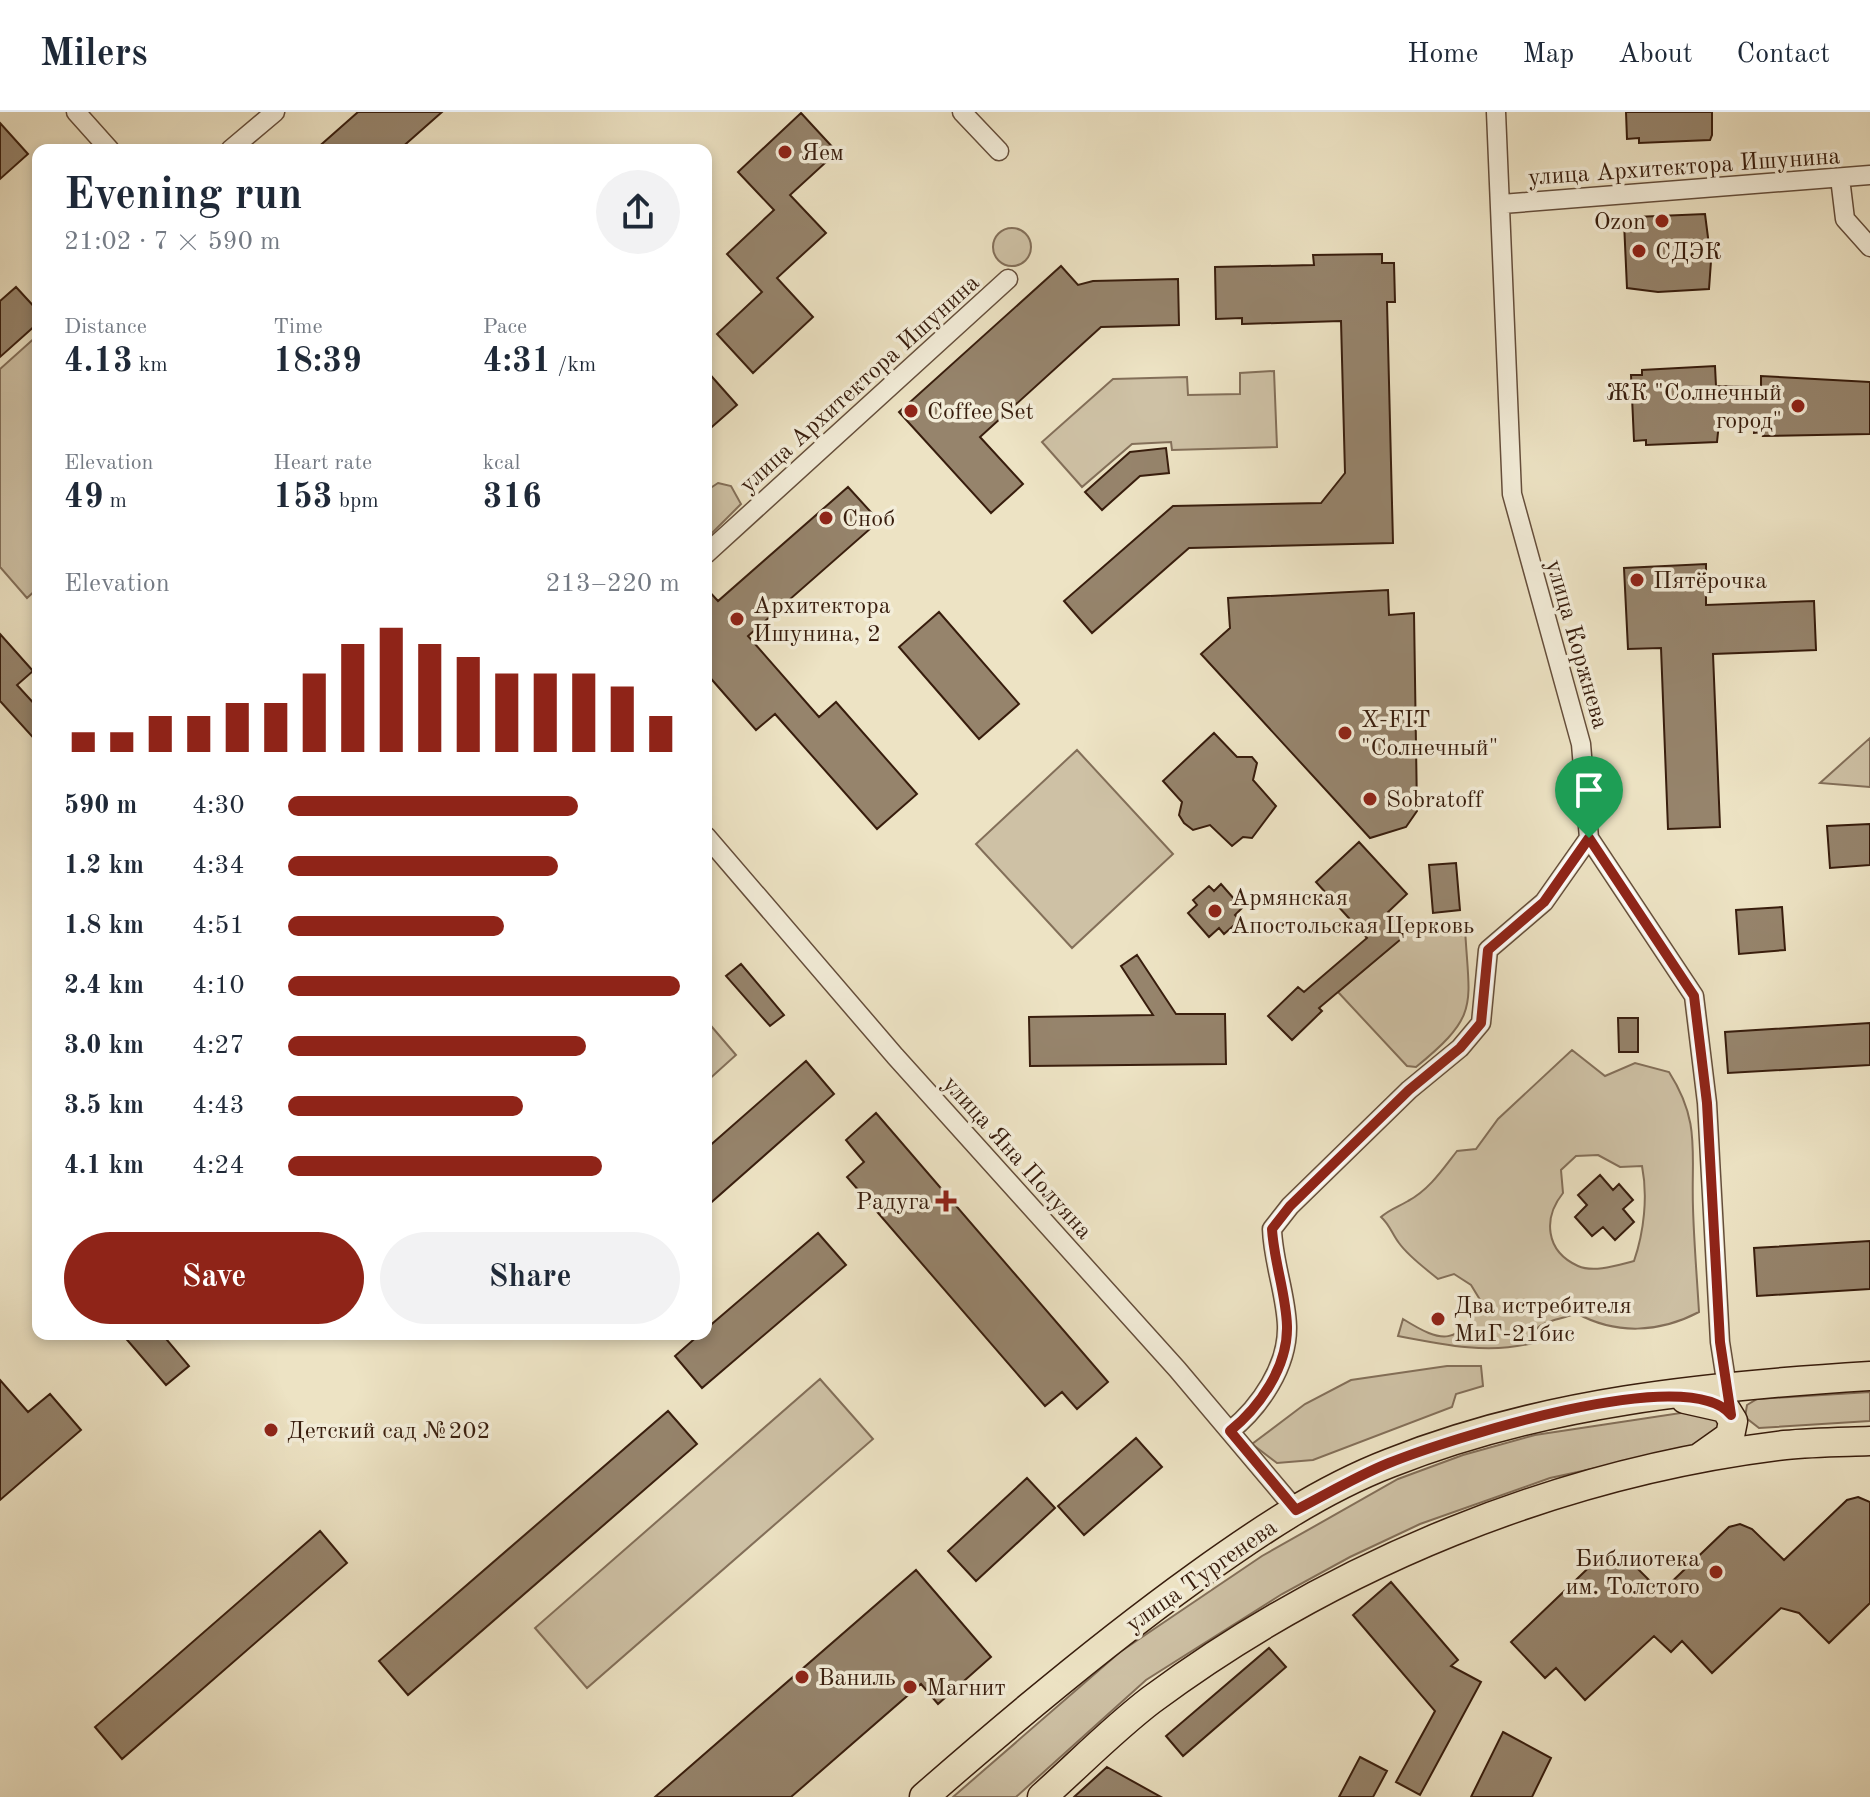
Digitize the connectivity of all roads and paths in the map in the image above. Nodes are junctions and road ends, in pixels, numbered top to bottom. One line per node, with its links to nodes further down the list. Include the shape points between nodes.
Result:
1 (76, 112): 5 (street)
2 (275, 112): 6 (street)
3 (962, 112): 7 (street)
4 (1496, 112): 10 (street, улица Коржнева)
5 (105, 144)
6 (237, 144)
7 (999, 151)
8 (1870, 175): 9 (street, улица Архитектора Ишунина)
9 (1840, 178): 10 (street, улица Архитектора Ишунина); 11 (street, via 1845,219)
10 (1502, 204): 14 (street, улица Коржнева, via 1512,494 1581,744)
11 (1870, 247)
12 (1008, 279): 13 (street, улица Архитектора Ишунина)
13 (712, 549)
14 (1589, 838): 18 (street, via 1694,996); 21 (street, via 1544,902 1488,950 1481,1023 1272,1229 1285,1342 1278,1370 1251,1415)
15 (712, 843): 21 (street, улица Яна Полуяна)
16 (1870, 1376): 17 (main road, улица Тургенева)
17 (1770, 1382): 18 (main road, улица Тургенева); 23 (main road, via 1743,1397 1738,1415 1746,1430)
18 (1727, 1387): 19 (main road, улица Тургенева); 20 (main road)
19 (1659, 1395): 20 (main road, улица Тургенева, via 1716,1404); 25 (main road, улица Тургенева, via 1533,1417 1460,1438 1390,1462)
20 (1731, 1415): 24 (main road, via 1730,1436)
21 (1230, 1431): 25 (street, улица Яна Полуяна)
22 (1870, 1441): 23 (main road)
23 (1786, 1445): 24 (main road)
24 (1691, 1462): 27 (main road, via 1558,1493 1494,1515 1296,1607 1149,1702)
25 (1296, 1510): 26 (main road, улица Тургенева, via 1098,1647)
26 (924, 1797)
27 (1042, 1797)

